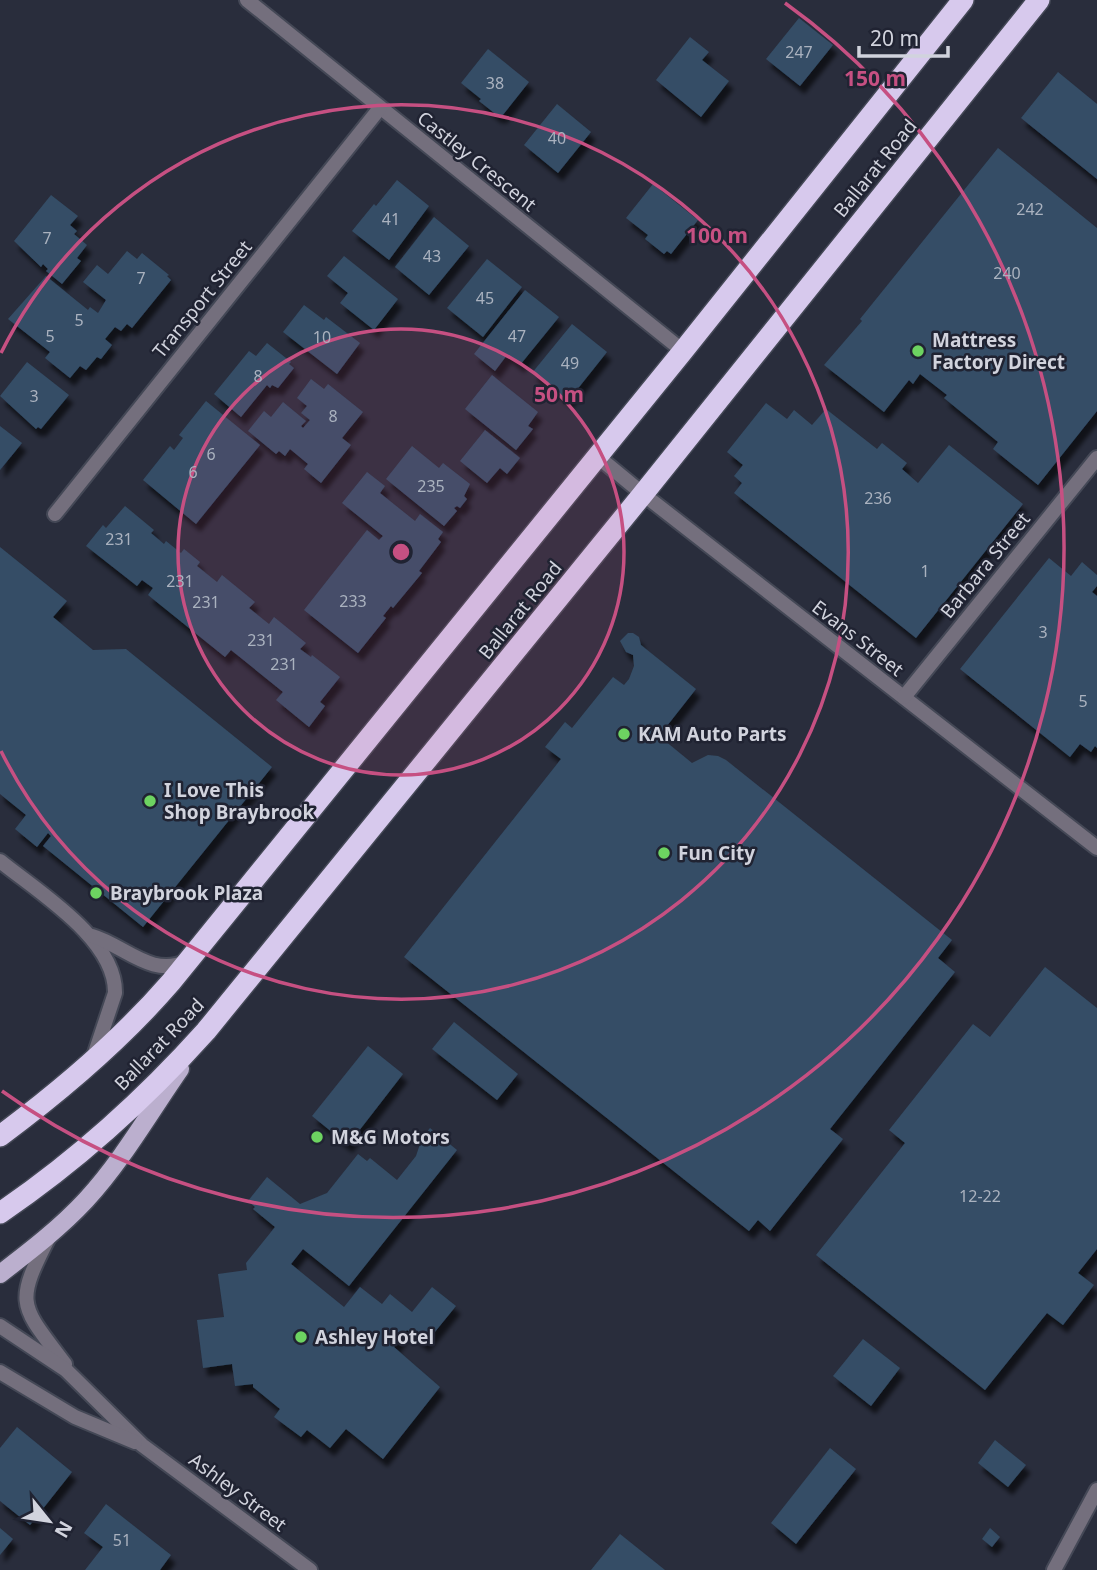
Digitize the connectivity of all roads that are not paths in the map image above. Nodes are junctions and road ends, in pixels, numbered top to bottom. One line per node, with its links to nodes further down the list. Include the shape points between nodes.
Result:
1 (247, 0): 4 (street, Castley Crescent)
2 (963, 0): 5 (highway, Ballarat Road)
3 (1039, 0): 8 (highway, Ballarat Road)
4 (380, 108): 5 (street, Castley Crescent); 9 (street, Transport Street)
5 (683, 351): 6 (highway, Ballarat Road)
6 (597, 456): 8 (street, Evans Street); 14 (highway, Ballarat Road)
7 (1097, 458): 10 (street, Barbara Street)
8 (643, 494): 10 (street, Evans Street); 15 (highway, Ballarat Road)
9 (55, 514)
10 (904, 697): 11 (street, Evans Street)
11 (1097, 848)
12 (0, 862): 13 (street)
13 (92, 936): 14 (street, via 156,966 171,967); 16 (street, via 109,965 115,993)
14 (191, 959): 16 (highway, Ballarat Road)
15 (206, 1031): 18 (highway, Ballarat Road, via 97,1137); 19 (main road, via 96,1188)
16 (92, 1063): 17 (highway, Ballarat Road)
17 (0, 1136)
18 (0, 1213)
19 (51, 1232): 20 (main road); 23 (street, via 30,1276 25,1302 36,1326)
20 (0, 1274)
21 (0, 1326): 23 (street, Ashley Street)
22 (0, 1372): 24 (street, Ashley Street, via 75,1417)
23 (74, 1377): 24 (street, Ashley Street)
24 (142, 1445): 26 (street, Ashley Street)
25 (1097, 1490): 27 (street)
26 (310, 1570)
27 (1054, 1570)

